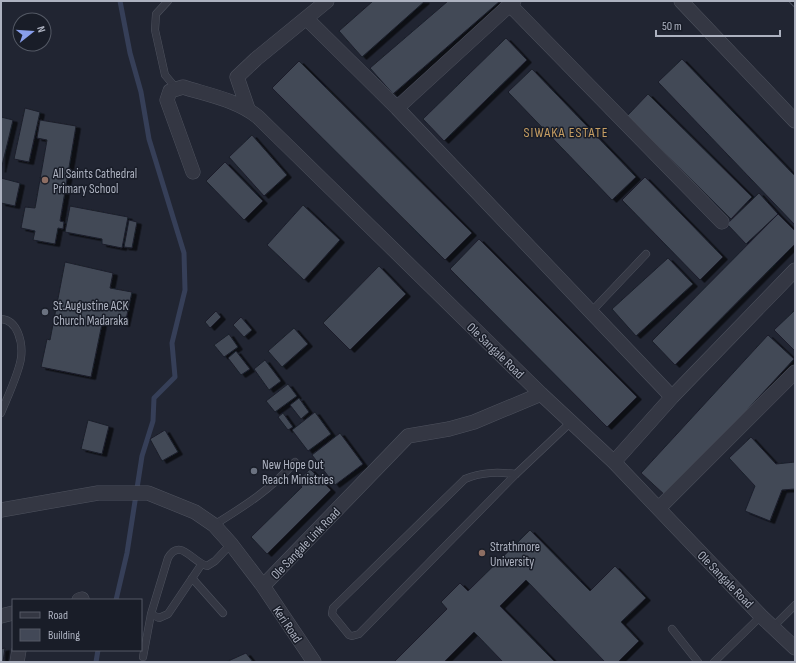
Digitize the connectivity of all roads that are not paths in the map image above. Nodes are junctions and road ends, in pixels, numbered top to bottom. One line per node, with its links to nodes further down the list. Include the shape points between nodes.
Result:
1 (168, 1): 6 (lane, via 156,14 155,30 165,75)
2 (327, 1): 5 (street)
3 (682, 1): 9 (street)
4 (512, 3): 7 (street); 11 (street)
5 (307, 19): 7 (street); 8 (street, via 237,77)
6 (176, 88): 8 (street, Ole Sangale Road, via 183,87); 10 (street, via 170,91 167,100)
7 (397, 108): 14 (street)
8 (248, 109): 17 (street, Ole Sangale Road)
9 (795, 121)
10 (193, 172)
11 (722, 222)
12 (646, 254): 14 (lane)
13 (795, 270): 18 (street)
14 (591, 312): 18 (street)
15 (1, 319): 19 (lane, via 8,320 15,326 20,341 21,358)
16 (795, 372): 24 (street)
17 (541, 394): 20 (street, Ole Sangale Road); 30 (street, Ole Sangale Link Road, via 474,422 408,436)
18 (672, 397): 22 (street)
19 (1, 413)
20 (571, 422): 22 (street, Ole Sangale Road); 23 (lane)
21 (295, 462): 26 (lane, via 279,481)
22 (614, 462): 24 (street, Ole Sangale Road)
23 (516, 474): 23 (lane, via 359,634 352,636 340,625 332,614 333,608 465,479 493,472)
24 (659, 508): 36 (street, Ole Sangale Road)
25 (1, 510): 26 (street, Ole Sangale Link Road, via 98,493 148,493 195,512)
26 (214, 525): 27 (street, Ole Sangale Link Road)
27 (230, 544): 28 (lane, via 212,564); 30 (street, Ole Sangale Link Road)
28 (201, 565): 29 (lane); 34 (lane, via 183,550 176,549 171,552)
29 (192, 578): 33 (lane); 34 (lane, via 168,614 159,618)
30 (263, 586): 43 (street, Keri Road)
31 (795, 605): 37 (lane)
32 (12, 613): 35 (street)
33 (223, 613)
34 (151, 614): 41 (lane)
35 (1, 616)
36 (761, 616): 37 (street, Ole Sangale Road); 45 (lane)
37 (773, 627): 39 (street, Ole Sangale Road)
38 (672, 629): 44 (lane)
39 (795, 648)
40 (19, 651): 42 (street)
41 (143, 657)
42 (17, 662)
43 (314, 662)
44 (698, 662)
45 (714, 662)

